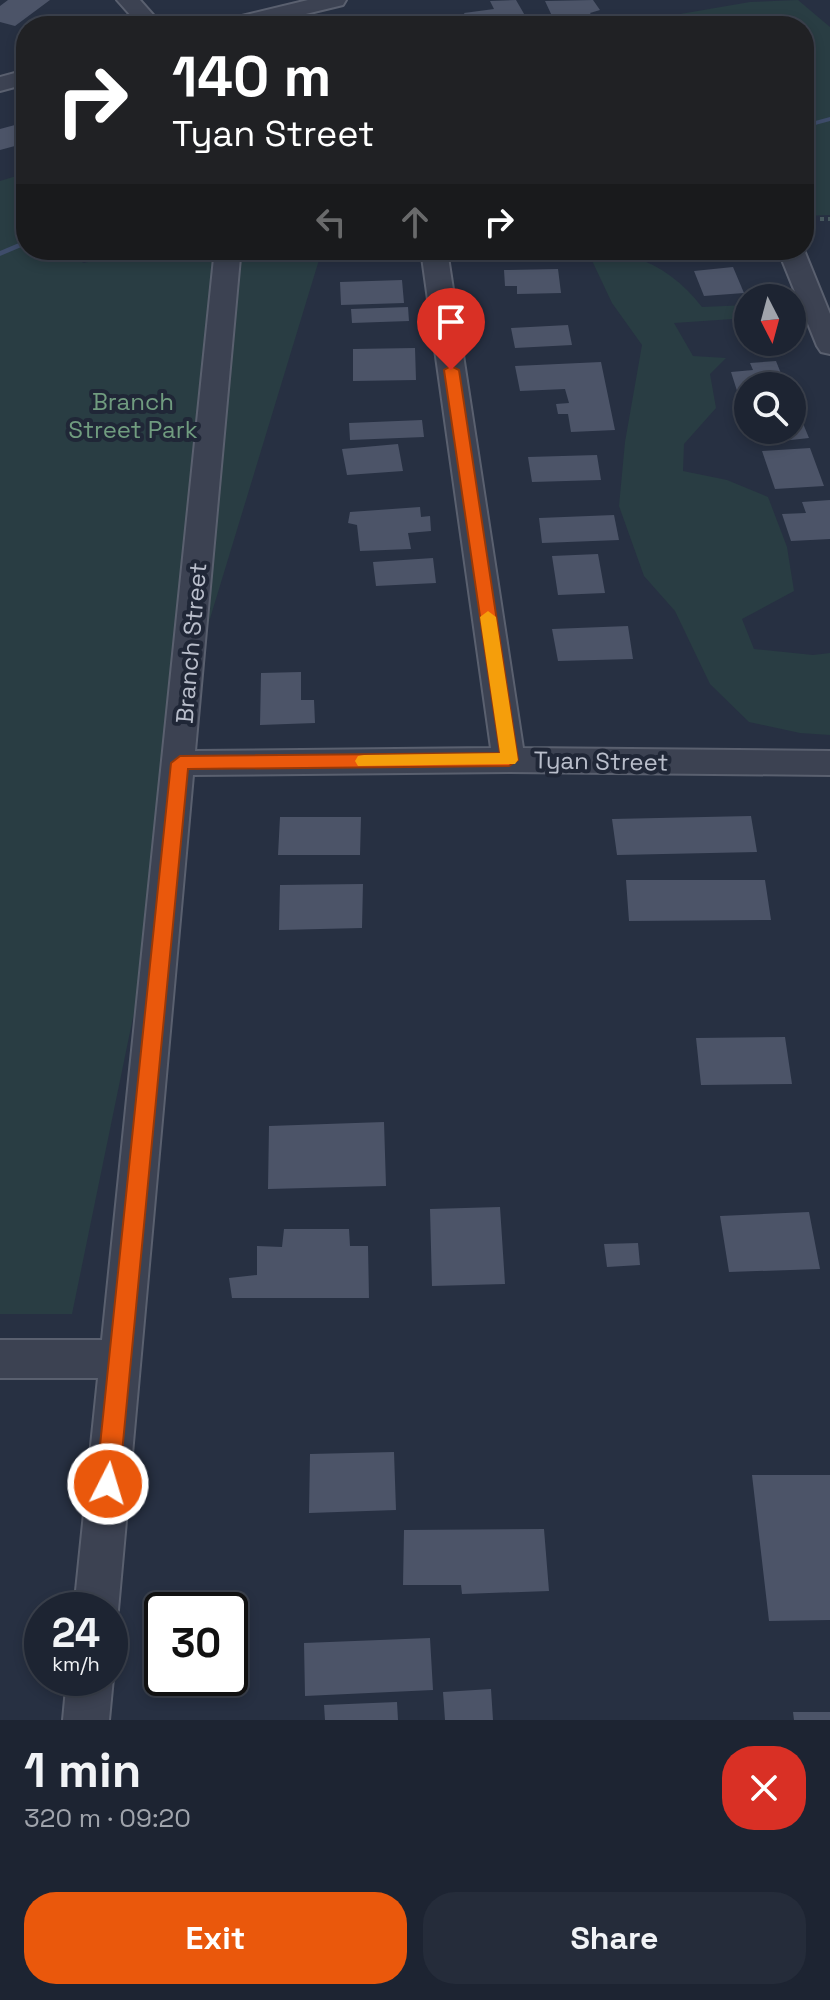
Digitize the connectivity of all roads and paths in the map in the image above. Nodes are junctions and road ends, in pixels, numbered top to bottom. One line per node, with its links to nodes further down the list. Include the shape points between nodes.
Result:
1 (128, 0): 3 (street)
2 (335, 0): 4 (street)
3 (143, 16)
4 (270, 16)
5 (227, 260): 10 (street, Branch Street)
6 (435, 260): 9 (street)
7 (795, 260): 8 (street)
8 (830, 346)
9 (509, 760): 10 (street, Tyan Street); 11 (street, Tyan Street)
10 (180, 763): 13 (street, Branch Street)
11 (830, 763)
12 (0, 1359): 13 (street)
13 (119, 1359): 14 (street, Branch Street)
14 (98, 1592)
15 (88, 1696): 16 (street)
16 (86, 1720)

